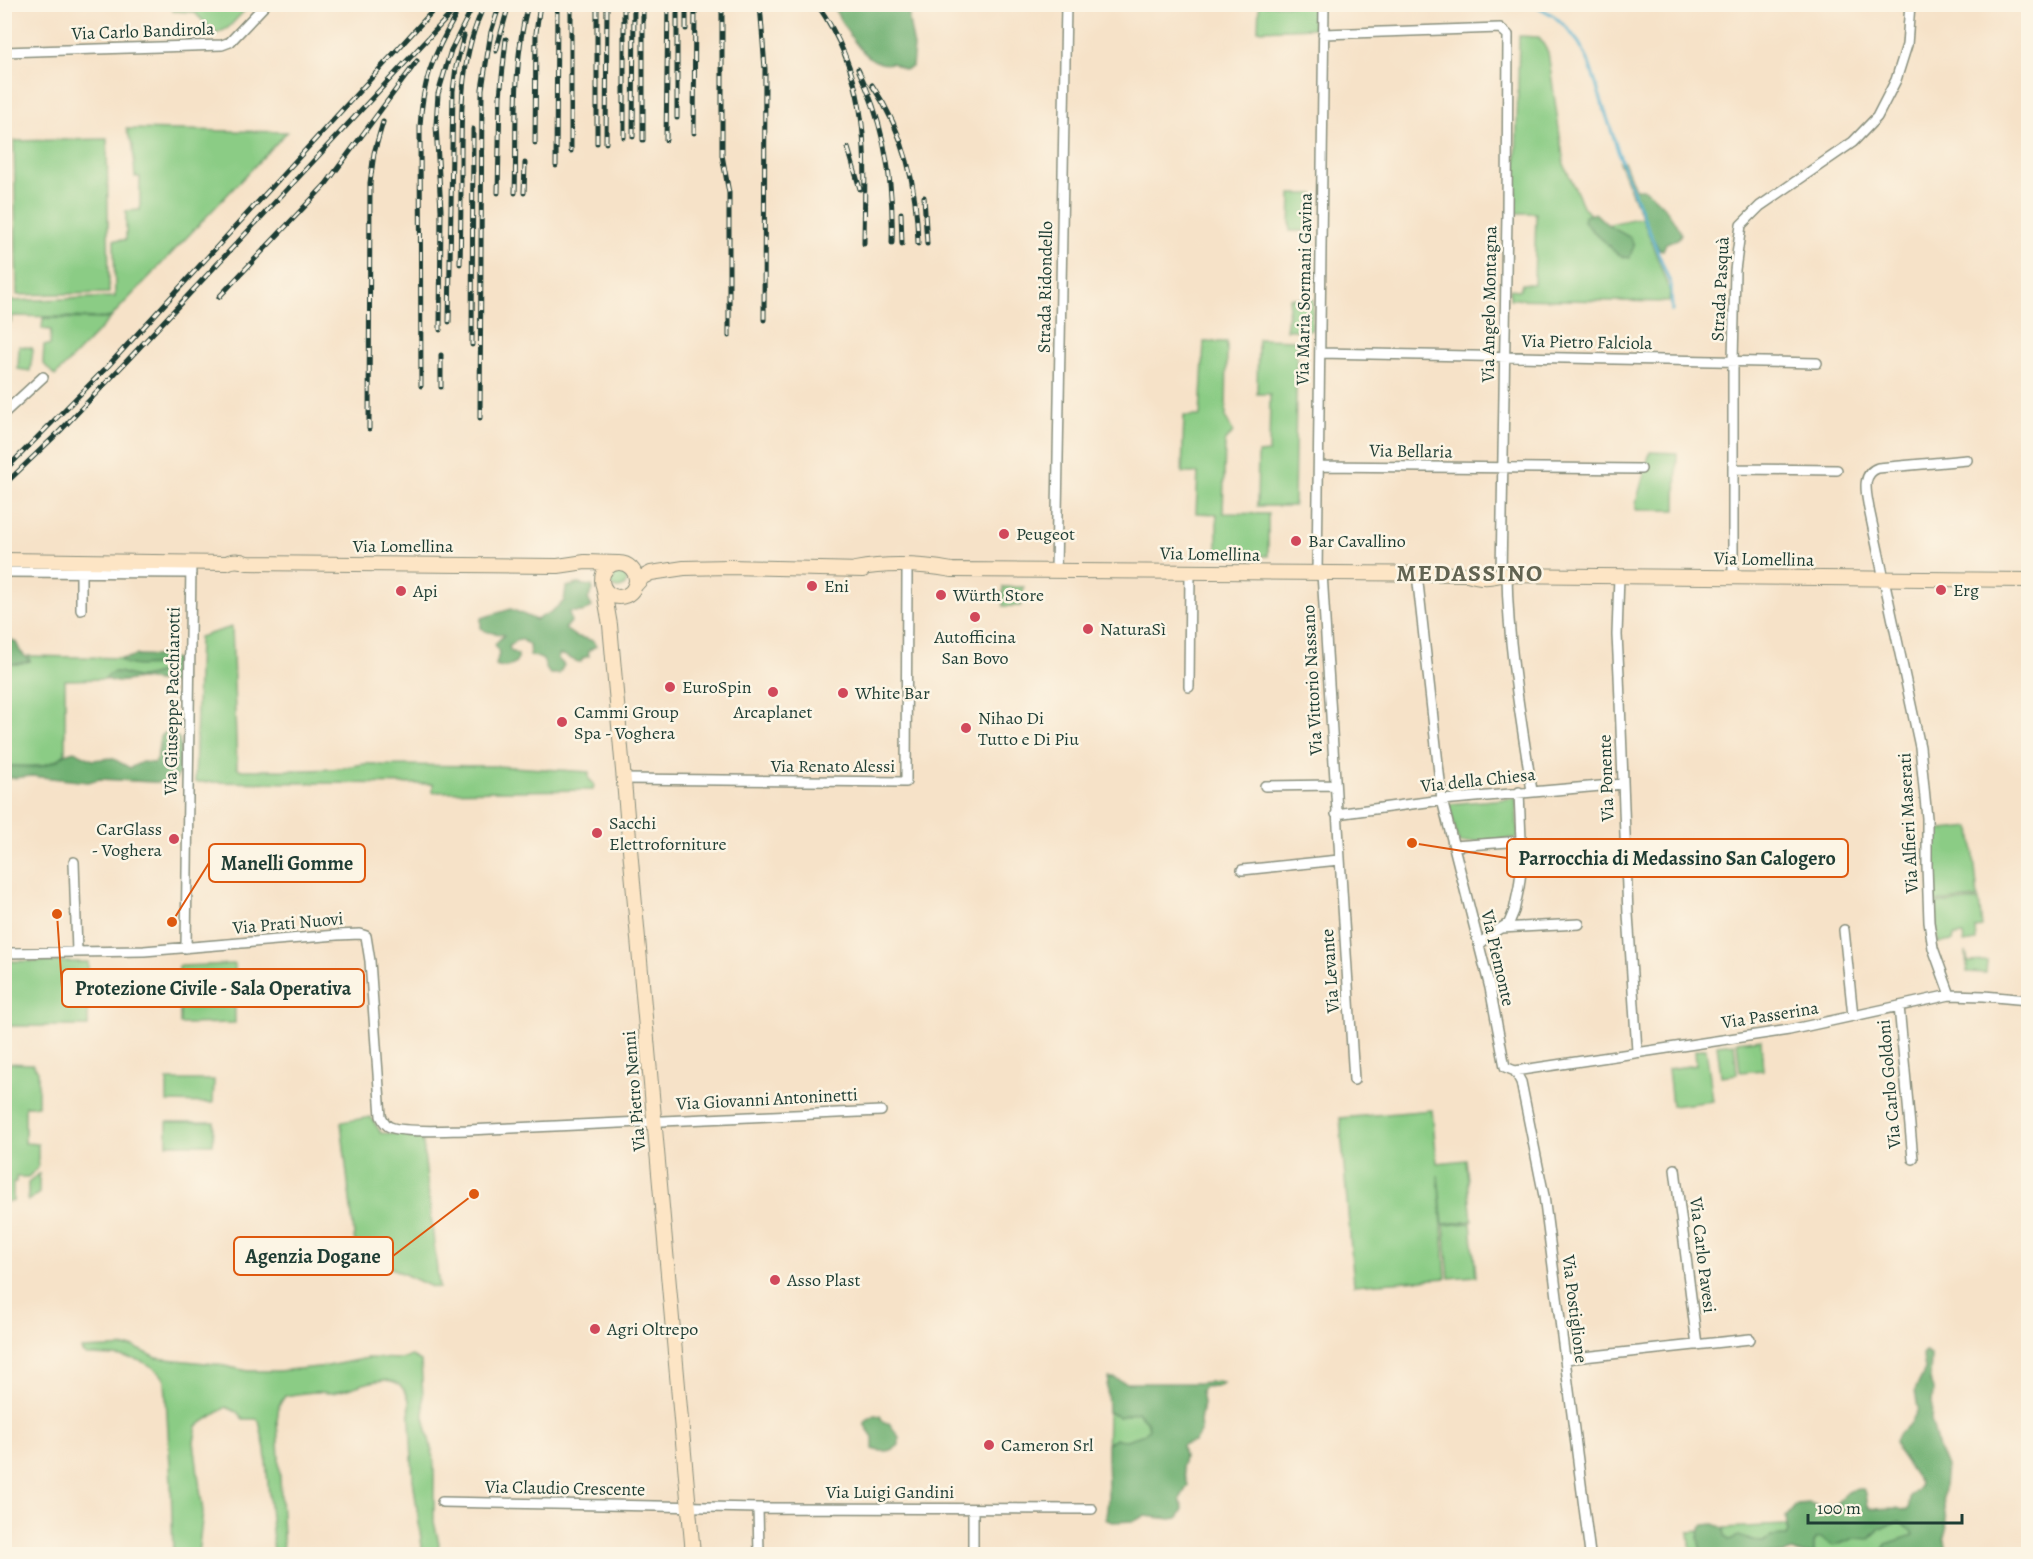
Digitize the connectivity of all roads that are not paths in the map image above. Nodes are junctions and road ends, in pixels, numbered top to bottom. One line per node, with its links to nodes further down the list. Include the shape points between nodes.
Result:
1 (266, 4): 6 (street, Via Carlo Bandirola, via 230,42 222,45)
2 (1065, 4): 26 (street, Strada Ridondello)
3 (1324, 4): 5 (street, Via Maria Sormani Gavina)
4 (1910, 4): 9 (street, Strada Pasquà, via 1907,45 1896,80 1877,117 1853,142 1760,206 1741,225)
5 (1323, 34): 7 (street, Via Maria Sormani Gavina); 8 (street, Via Angelo Montagna, via 1500,28 1508,35)
6 (4, 52)
7 (1320, 353): 8 (street, Via Pietro Falciola); 14 (street, Via Maria Sormani Gavina)
8 (1504, 357): 9 (street, Via Pietro Falciola); 15 (street, Via Angelo Montagna)
9 (1733, 361): 10 (street, Via Pietro Falciola); 17 (street, Strada Pasquà)
10 (1817, 363)
11 (43, 376): 12 (street)
12 (4, 413)
13 (1967, 460): 36 (street, Via Alfieri Maserati, via 1878,468 1868,475 1869,509)
14 (1319, 466): 15 (street, Via Bellaria); 31 (street, Via Maria Sormani Gavina)
15 (1503, 468): 16 (street, Via Bellaria); 33 (street, Via Angelo Montagna)
16 (1641, 469)
17 (1733, 469): 18 (street); 35 (street, Strada Pasquà)
18 (1837, 470)
19 (4, 560): 23 (main road, Via Lomellina)
20 (622, 564): 21 (main road, Via Lomellina, via 585,562); 22 (main road, Via Lomellina, via 669,562); 38 (main road, via 607,567); 39 (main road, via 635,575)
21 (558, 566): 23 (main road, Via Lomellina, via 247,563 241,567 227,563); 38 (main road, Via Lomellina, via 588,571)
22 (729, 567): 24 (main road, Via Lomellina); 39 (main road, Via Lomellina, via 658,571 644,577)
23 (191, 568): 28 (street, Via Lomellina); 60 (street, Via Giuseppe Pacchiarotti)
24 (855, 569): 25 (main road, Via Lomellina, via 927,565); 30 (main road, Via Lomellina)
25 (952, 570): 26 (main road, Via Lomellina); 30 (main road, Via Lomellina)
26 (1056, 571): 29 (main road, Via Lomellina)
27 (4, 572): 28 (street, Via Lomellina)
28 (81, 572): 40 (street)
29 (1190, 572): 31 (main road, Via Lomellina); 42 (street)
30 (907, 573): 43 (street, Via Renato Alessi, via 906,783)
31 (1320, 573): 32 (main road, Via Lomellina); 45 (street, Via Vittorio Nassano)
32 (1416, 574): 33 (main road, Via Lomellina, via 1488,578); 49 (street)
33 (1503, 575): 34 (main road, Via Lomellina); 47 (street, Via Angelo Montagna)
34 (1619, 576): 35 (main road, Via Lomellina); 44 (street, Via Ponente, via 1617,635)
35 (1733, 577): 36 (main road, Via Lomellina)
36 (1884, 578): 37 (main road, Via Lomellina); 63 (street, Via Alfieri Maserati, via 1920,747 1933,948)
37 (2028, 580)
38 (602, 583): 39 (main road, Via Lomellina, via 615,596); 41 (main road, Via Pietro Nenni)
39 (630, 591): 41 (main road)
40 (81, 610)
41 (610, 625): 43 (main road, Via Pietro Nenni)
42 (1189, 687)
43 (623, 779): 71 (main road, Via Pietro Nenni)
44 (1623, 784): 47 (street, Via della Chiesa); 67 (street, Via Ponente)
45 (1335, 785): 46 (street); 50 (street, Via Vittorio Nassano)
46 (1265, 786)
47 (1532, 791): 48 (street, Via della Chiesa)
48 (1519, 792): 49 (street, Via della Chiesa); 51 (street)
49 (1442, 800): 50 (street, Via della Chiesa); 52 (street, Via Piemonte)
50 (1336, 814): 53 (street, Via Vittorio Nassano)
51 (1522, 841): 52 (street); 57 (street, via 1514,911 1509,923)
52 (1454, 846): 59 (street, Via Piemonte)
53 (1339, 860): 55 (street); 69 (street, Via Levante)
54 (74, 862): 61 (street)
55 (1242, 870)
56 (1579, 924): 57 (street)
57 (1501, 928): 59 (street)
58 (1844, 930): 66 (street)
59 (1479, 945): 68 (street, Via Piemonte, via 1505,1067)
60 (186, 948): 61 (street, Via Prati Nuovi); 71 (street, Via Prati Nuovi, via 366,936 381,1116 390,1127 468,1130)
61 (77, 952): 62 (street, Via Prati Nuovi)
62 (4, 953)
63 (1950, 995): 64 (street, Via Passerina); 65 (street, Via Passerina)
64 (2028, 1000)
65 (1899, 1006): 66 (street, Via Passerina); 72 (street, Via Carlo Goldoni)
66 (1853, 1016): 67 (street, Via Passerina, via 1789,1030)
67 (1636, 1051): 68 (street, Via Passerina)
68 (1515, 1071): 76 (street, Via Postiglione, via 1521,1082 1544,1196)
69 (1354, 1080)
70 (881, 1110): 71 (street, Via Giovanni Antoninetti)
71 (655, 1121): 78 (main road, Via Pietro Nenni)
72 (1912, 1159)
73 (1676, 1169): 75 (street, Via Carlo Pavesi)
74 (1750, 1338): 75 (street)
75 (1697, 1345): 76 (street)
76 (1565, 1359): 85 (street, Via Postiglione)
77 (442, 1502): 78 (street, Via Claudio Crescente)
78 (688, 1506): 79 (street, Via Luigi Gandini); 82 (main road, Via Pietro Nenni)
79 (758, 1508): 80 (street, Via Luigi Gandini); 83 (street)
80 (973, 1509): 81 (street, Via Luigi Gandini); 84 (street)
81 (1092, 1509)
82 (693, 1554)
83 (759, 1554)
84 (973, 1554)
85 (1590, 1554)

